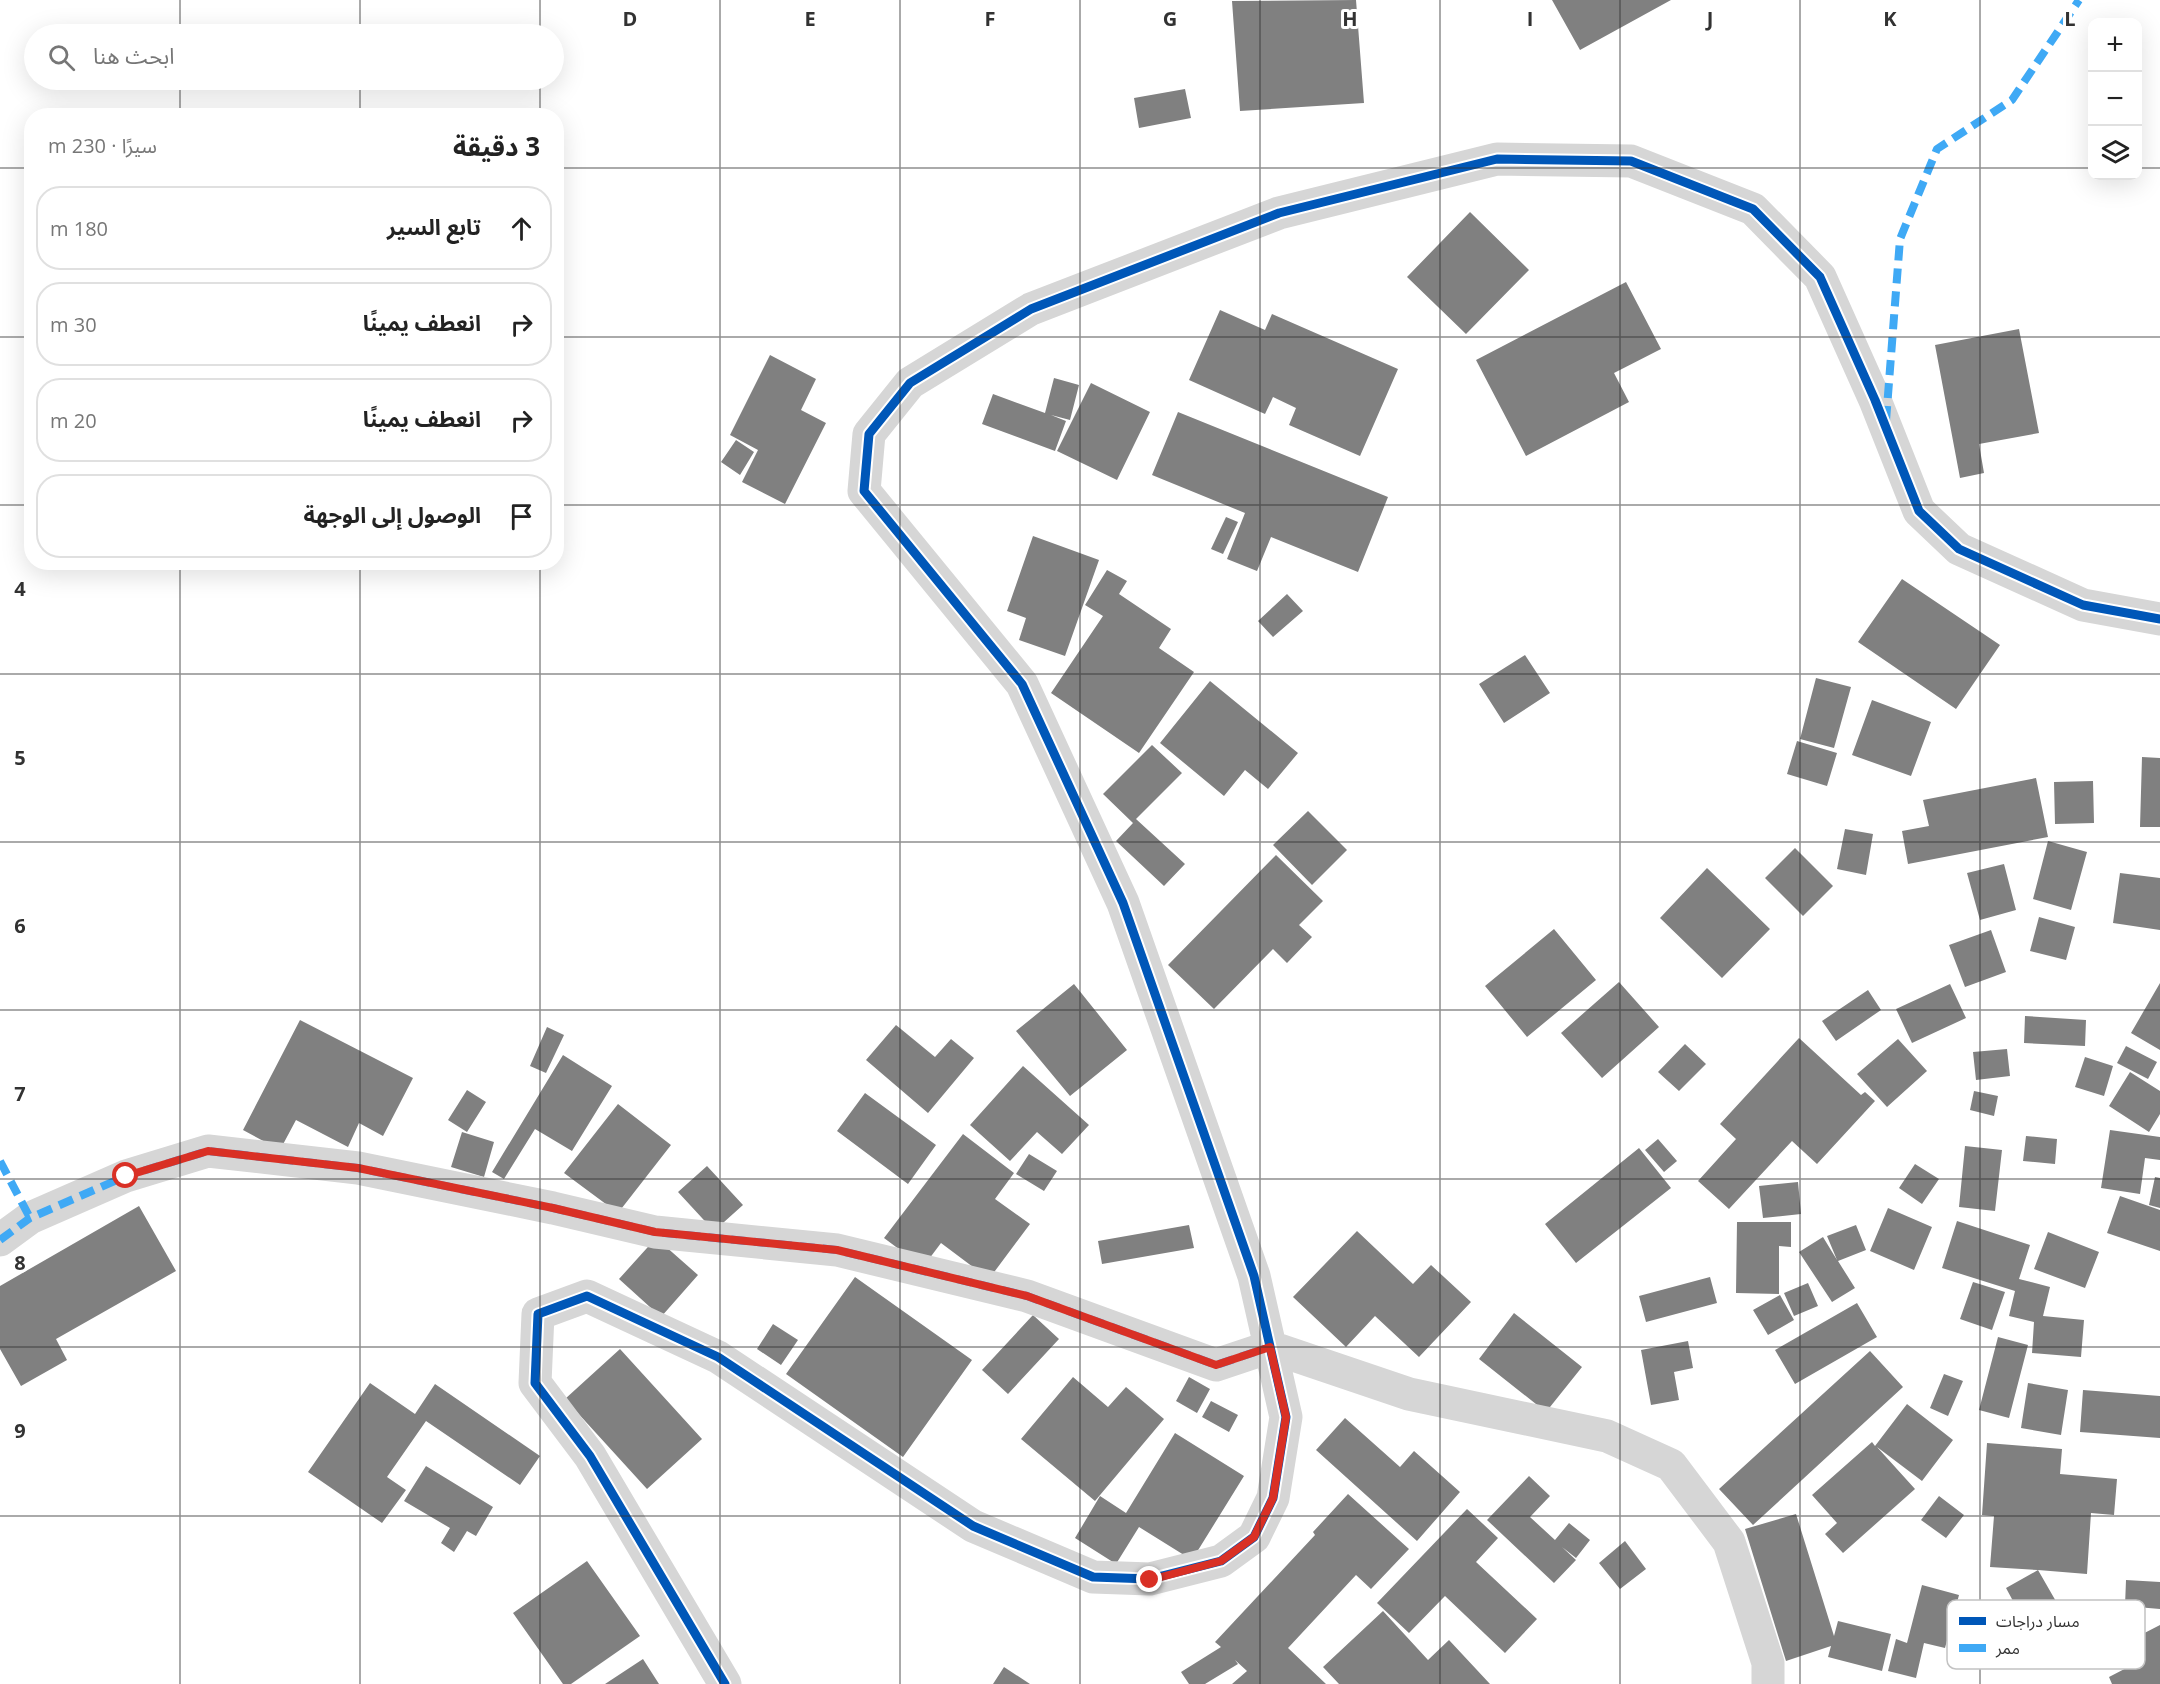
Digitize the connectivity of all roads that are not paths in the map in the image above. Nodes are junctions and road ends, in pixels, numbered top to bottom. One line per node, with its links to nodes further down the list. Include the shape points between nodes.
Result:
1 (2160, 620): 3 (street, via 2083,605 1959,549 1919,511 1820,278 1753,209 1631,161 1497,159 1279,213 1030,309 910,383 868,434 864,491 1022,684 1123,903 1254,1276)
2 (0, 1240): 3 (street, via 30,1218 126,1176 208,1151 358,1168 655,1232 837,1250 1027,1296 1216,1365)
3 (1270, 1347): 4 (street, via 1286,1417 1273,1498 1254,1537 1221,1561 1150,1580 1093,1577 973,1526 718,1357 587,1296 538,1314 535,1383 590,1456); 5 (street, via 1409,1394 1607,1436 1671,1466 1730,1542 1768,1663)
4 (725, 1684)
5 (1768, 1684)

